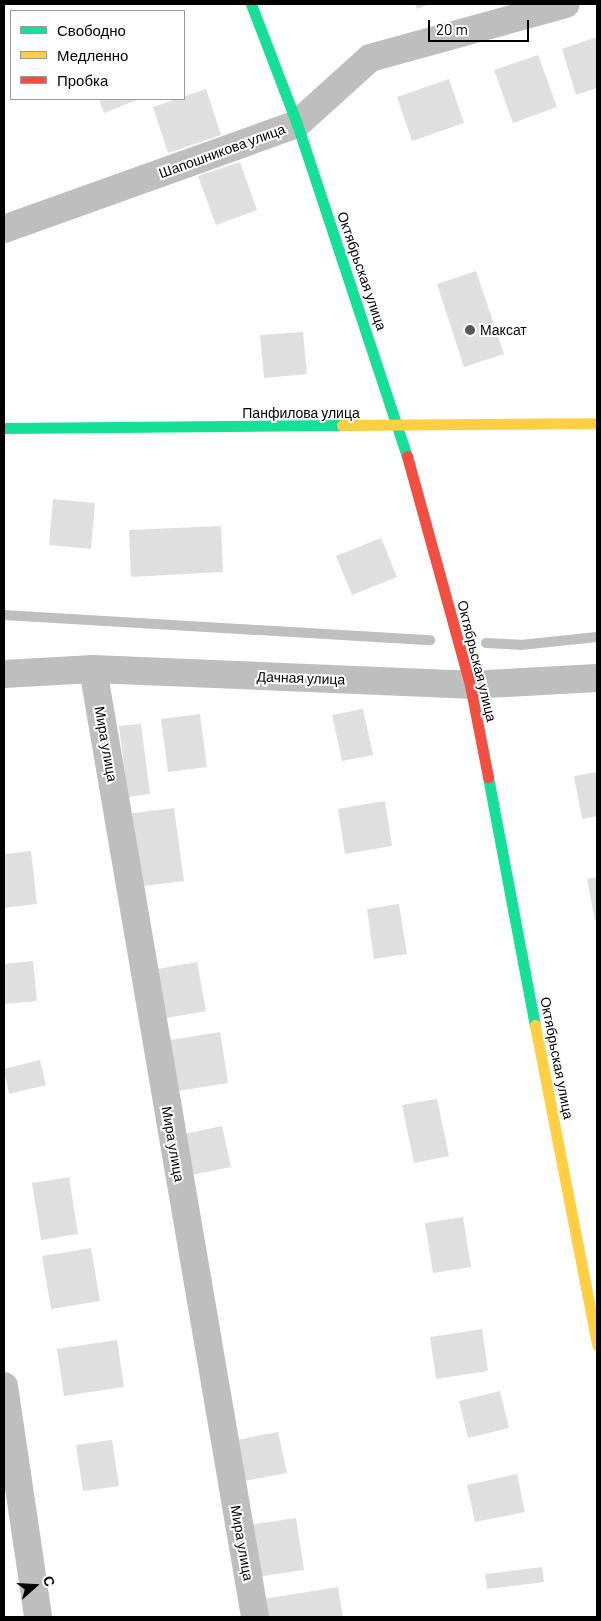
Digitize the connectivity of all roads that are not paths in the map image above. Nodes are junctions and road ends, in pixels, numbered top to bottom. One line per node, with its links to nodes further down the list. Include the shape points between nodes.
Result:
1 (251, 4): 3 (street, Октябрьская улица)
2 (566, 4): 3 (street, Шапошникова улица, via 370,58)
3 (297, 124): 4 (street, Шапошникова улица); 7 (street, Октябрьская улица)
4 (4, 229)
5 (597, 423): 7 (street, Панфилова улица)
6 (4, 428): 7 (street, Панфилова улица)
7 (399, 428): 11 (street, Октябрьская улица)
8 (93, 670): 9 (street, Дачная улица); 11 (street, Дачная улица); 15 (street, Мира улица)
9 (4, 674)
10 (597, 678): 11 (street, Дачная улица)
11 (470, 685): 12 (street, Октябрьская улица)
12 (597, 1345)
13 (4, 1386): 14 (street)
14 (38, 1617)
15 (255, 1617)

